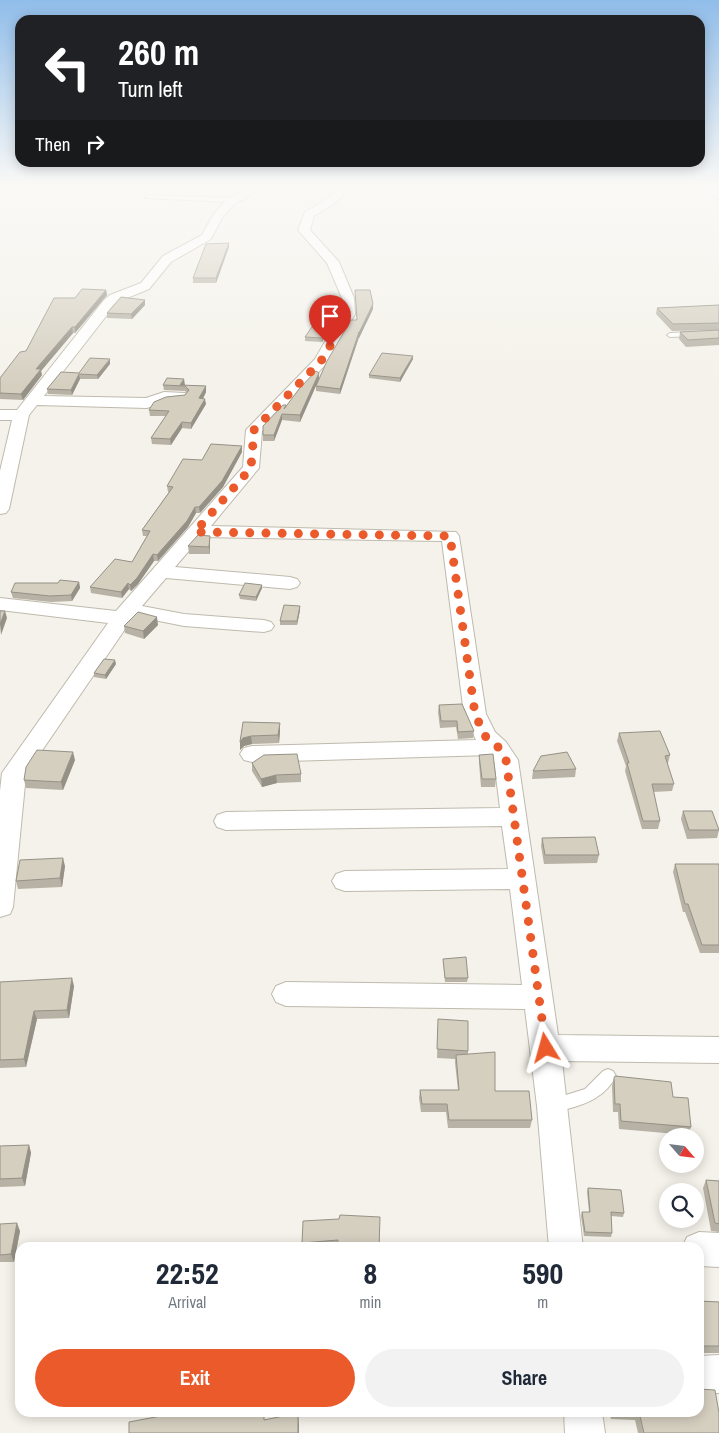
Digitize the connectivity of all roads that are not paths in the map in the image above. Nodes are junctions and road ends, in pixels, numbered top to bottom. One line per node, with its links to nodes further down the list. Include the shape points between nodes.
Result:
1 (178, 253): 6 (street, via 167,259 145,286 109,303)
2 (324, 253): 10 (street, via 332,262 348,298 348,314 321,361 254,430 251,468)
3 (719, 333): 4 (lane)
4 (670, 335)
5 (180, 396): 6 (street, via 147,403)
6 (32, 400): 8 (street)
7 (0, 415): 8 (street)
8 (21, 415): 9 (street)
9 (0, 509)
10 (195, 532): 11 (street); 16 (street, via 450,536 475,714 485,736)
11 (161, 572): 12 (street); 14 (street)
12 (290, 583)
13 (0, 604): 14 (street)
14 (126, 614): 15 (street); 22 (street, via 14,773)
15 (264, 626)
16 (498, 747): 17 (street); 18 (street, via 506,760)
17 (252, 754)
18 (514, 817): 19 (street); 20 (street)
19 (226, 822)
20 (522, 878): 21 (street); 24 (street)
21 (345, 881)
22 (0, 907)
23 (286, 994): 24 (street)
24 (538, 997): 25 (street)
25 (546, 1048): 26 (street); 28 (street)
26 (719, 1050)
27 (608, 1076): 28 (lane, via 598,1089 587,1096)
28 (554, 1106): 29 (street)
29 (565, 1242)
30 (704, 1250): 31 (street)
31 (719, 1250)
32 (719, 1374): 33 (street)
33 (704, 1375)
34 (583, 1417): 35 (street)
35 (585, 1433)

